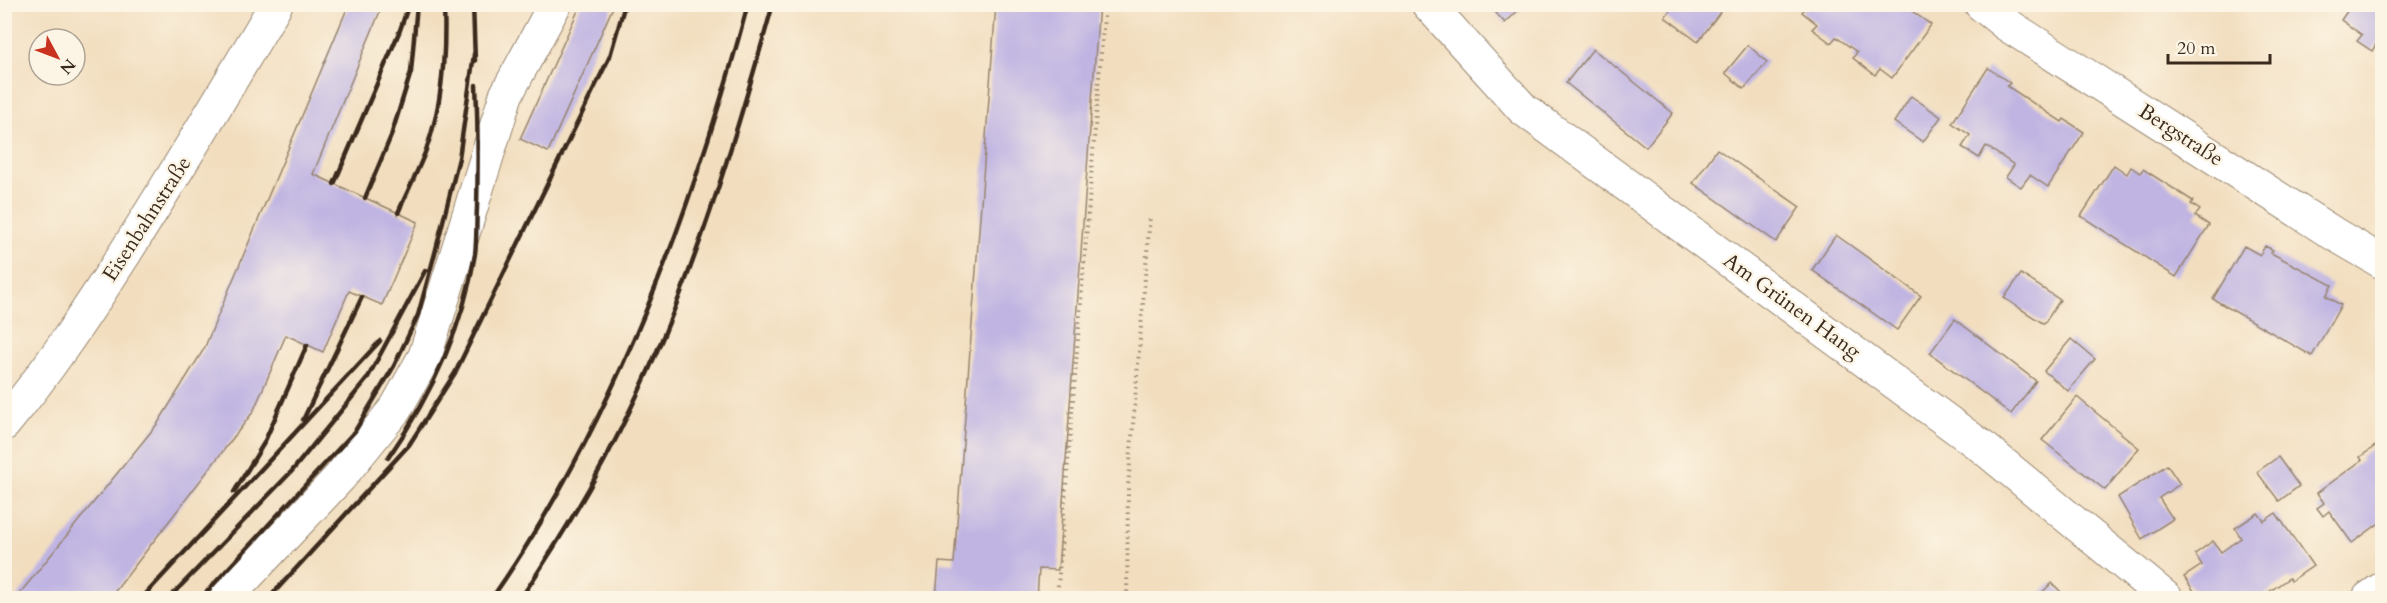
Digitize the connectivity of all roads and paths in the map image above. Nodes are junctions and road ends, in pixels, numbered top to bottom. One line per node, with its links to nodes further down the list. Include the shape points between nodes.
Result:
1 (276, 4): 8 (street, Eisenbahnstraße, via 187,156 87,312)
2 (555, 4): 10 (street, via 506,95 425,356 396,408 340,477)
3 (1105, 4): 11 (path)
4 (1428, 4): 13 (street, Am Grünen Hang, via 1523,109 1985,449)
5 (1981, 4): 7 (street, Bergstraße, via 2026,37)
6 (1149, 216): 12 (path, via 1128,487)
7 (2382, 262)
8 (11, 404)
9 (2382, 589): 14 (street)
10 (226, 598)
11 (1058, 598)
12 (1127, 598)
13 (2166, 598)
14 (2369, 598)

